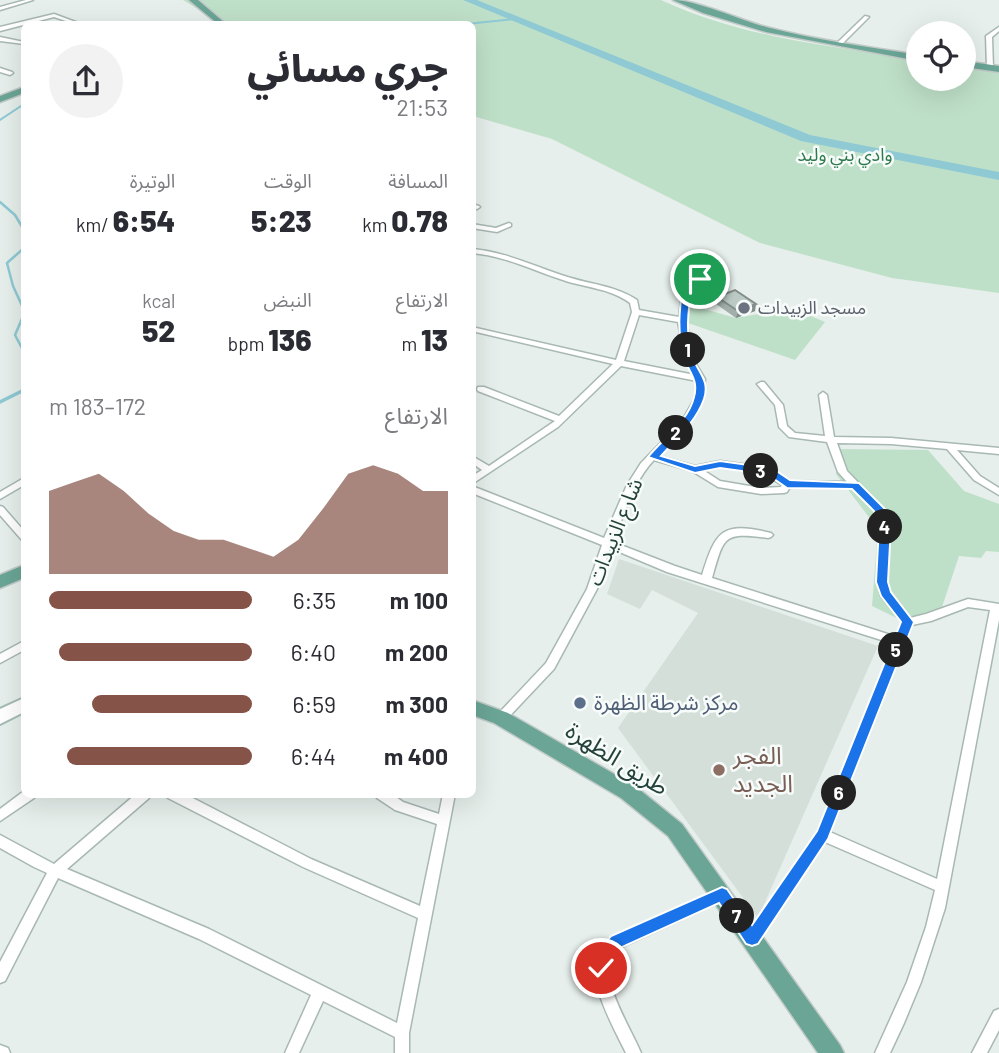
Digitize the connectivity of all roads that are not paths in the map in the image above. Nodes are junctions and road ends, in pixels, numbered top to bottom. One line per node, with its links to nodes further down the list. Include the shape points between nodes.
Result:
1 (31, 0): 4 (street)
2 (193, 0): 9 (main road)
3 (677, 0): 17 (main road, via 749,26)
4 (0, 9)
5 (867, 17): 17 (street)
6 (8, 20): 11 (street)
7 (29, 21): 8 (street, via 54,15)
8 (67, 21)
9 (218, 21)
10 (21, 23): 11 (street)
11 (16, 24): 12 (street); 13 (street)
12 (21, 26)
13 (0, 29)
14 (999, 29): 20 (street, via 989,36)
15 (0, 39): 16 (street)
16 (21, 42)
17 (839, 44): 18 (main road)
18 (906, 56)
19 (976, 66): 20 (main road)
20 (995, 68)
21 (0, 70): 22 (street)
22 (10, 73)
23 (21, 91): 24 (main road)
24 (0, 99)
25 (509, 225): 26 (street, via 497,230)
26 (476, 227)
27 (476, 252): 29 (street, via 513,257 568,279 614,289 634,302)
28 (713, 276): 30 (street, via 687,286)
29 (636, 312): 30 (street); 32 (street)
30 (682, 320): 33 (street, via 689,359)
31 (476, 330): 32 (street)
32 (619, 363): 33 (street); 37 (street)
33 (701, 379): 41 (street, شارع الزبيدات, via 699,398 686,422)
34 (761, 384): 38 (street, via 779,405 787,432)
35 (481, 389): 37 (street)
36 (823, 395): 38 (street)
37 (561, 420): 44 (street)
38 (831, 440): 39 (street); 48 (street, via 843,472)
39 (949, 446): 40 (street); 50 (street, via 976,478)
40 (999, 451)
41 (653, 457): 43 (street); 55 (street, شارع الزبيدات, via 632,485)
42 (476, 462): 44 (street)
43 (695, 469): 47 (street, via 720,464 756,469); 47 (street, via 709,481 733,488 773,492)
44 (489, 470): 45 (street)
45 (476, 478)
46 (21, 483): 51 (street)
47 (787, 484): 48 (street)
48 (855, 485): 60 (street, via 879,509 885,526 882,582)
49 (476, 491): 55 (street)
50 (999, 492)
51 (0, 496)
52 (0, 509): 53 (street)
53 (21, 534)
54 (768, 535): 57 (street, via 725,534 719,539)
55 (607, 544): 57 (street); 67 (street, شارع الزبيدات, via 593,589 550,666)
56 (21, 572): 58 (main road)
57 (706, 580): 61 (street)
58 (0, 582)
59 (998, 608): 60 (street, via 968,603); 78 (street)
60 (908, 622): 61 (street)
61 (899, 642): 75 (street)
62 (21, 647): 63 (street)
63 (0, 659)
64 (21, 706): 66 (main road)
65 (476, 709): 67 (main road, طريق الظهرة)
66 (0, 717)
67 (501, 719): 79 (main road, طريق الظهرة, via 654,811 675,830)
68 (25, 798): 73 (street)
69 (140, 798): 77 (street)
70 (180, 798): 80 (street, via 307,863)
71 (387, 798): 74 (street)
72 (448, 798): 74 (street)
73 (0, 816)
74 (442, 820): 80 (street)
75 (823, 835): 78 (street); 81 (street)
76 (0, 841): 77 (street)
77 (55, 871): 82 (street); 83 (street, via 204,934)
78 (942, 887): 90 (street, via 925,953)
79 (722, 894): 81 (main road, طريق الظهرة); 88 (street, via 617,942 604,955 604,987)
80 (425, 915): 85 (street)
81 (752, 938): 89 (main road, طريق الظهرة)
82 (0, 976)
83 (319, 993): 85 (street); 86 (street)
84 (999, 1016): 91 (street)
85 (402, 1032): 87 (street)
86 (292, 1053)
87 (401, 1053)
88 (634, 1053)
89 (832, 1053)
90 (882, 1053)
91 (979, 1053)

